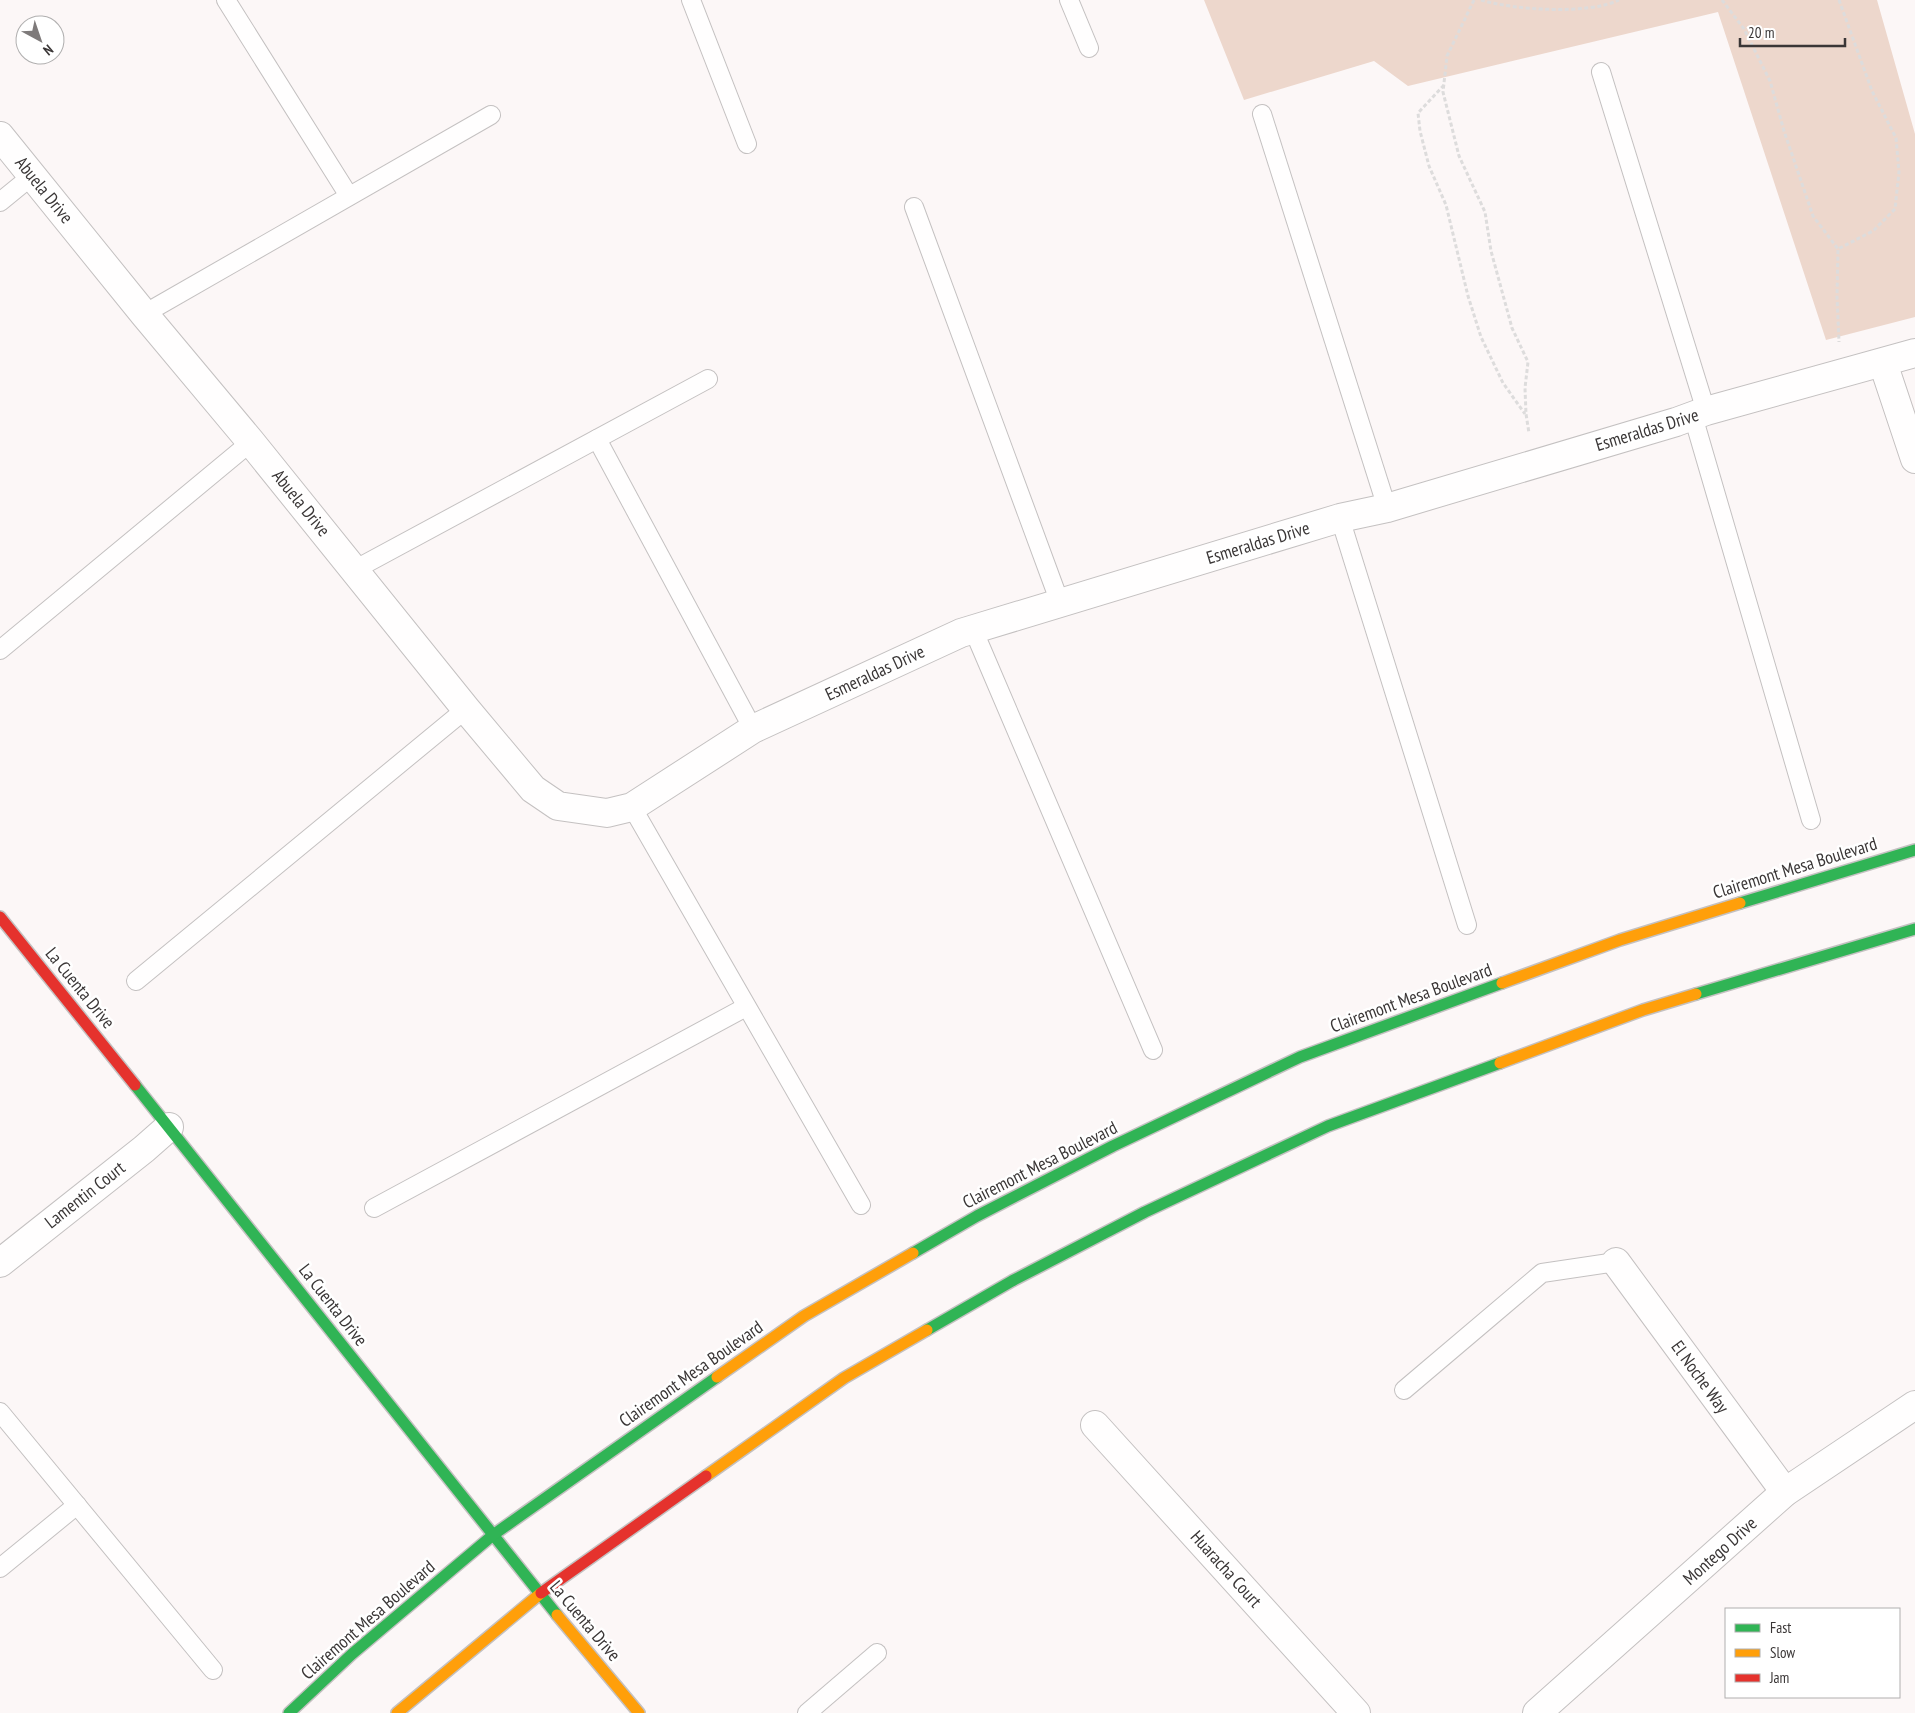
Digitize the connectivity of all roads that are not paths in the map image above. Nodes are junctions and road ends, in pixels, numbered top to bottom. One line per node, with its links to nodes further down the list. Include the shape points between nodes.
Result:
1 (226, 0): 11 (lane)
2 (691, 0): 9 (lane)
3 (1069, 0): 4 (lane)
4 (1089, 48)
5 (1601, 72): 18 (lane)
6 (1262, 114): 22 (lane)
7 (490, 115): 11 (lane)
8 (0, 136): 10 (street, Abuela Drive)
9 (747, 144)
10 (33, 175): 12 (lane); 14 (street, Abuela Drive)
11 (349, 196): 14 (lane)
12 (0, 202)
13 (914, 207): 25 (lane)
14 (144, 314): 20 (street, Abuela Drive)
15 (1915, 353): 16 (street, Esmeraldas Drive)
16 (1882, 363): 18 (street, Esmeraldas Drive); 21 (street)
17 (708, 379): 19 (lane)
18 (1700, 414): 22 (street, Esmeraldas Drive); 31 (lane)
19 (597, 440): 24 (lane); 29 (lane)
20 (252, 442): 24 (street, Abuela Drive); 27 (lane)
21 (1915, 459)
22 (1387, 508): 23 (street, Esmeraldas Drive)
23 (1340, 518): 25 (street, Esmeraldas Drive); 34 (lane)
24 (354, 570): 28 (street, Abuela Drive)
25 (1060, 603): 26 (street, Esmeraldas Drive)
26 (973, 629): 29 (street, Esmeraldas Drive); 38 (lane)
27 (0, 650)
28 (466, 709): 30 (street, Abuela Drive, via 533,789 558,806 607,814); 36 (lane)
29 (753, 730): 30 (street, Esmeraldas Drive)
30 (632, 807): 37 (lane)
31 (1811, 820)
32 (1915, 850): 50 (main road, Clairemont Mesa Boulevard, via 1620,940 1400,1020 1300,1058 1112,1146 977,1216 804,1316)
33 (0, 917): 39 (main road, La Cuenta Drive)
34 (1467, 925)
35 (1915, 929): 52 (main road, via 1643,1010 1384,1105 1328,1126 1145,1212 1012,1281 844,1378)
36 (136, 981)
37 (746, 1007): 40 (lane); 41 (lane)
38 (1153, 1050)
39 (169, 1126): 43 (street, Lamentin Court); 50 (main road, La Cuenta Drive)
40 (861, 1205)
41 (374, 1208)
42 (1616, 1262): 44 (lane, via 1542,1273); 48 (street, El Noche Way)
43 (0, 1263)
44 (1404, 1390)
45 (1915, 1405): 48 (street, Montego Drive)
46 (0, 1412): 49 (lane)
47 (1096, 1425): 59 (street, Huaracha Court)
48 (1785, 1492): 60 (street, Montego Drive)
49 (77, 1505): 51 (lane); 54 (lane)
50 (493, 1535): 52 (main road, La Cuenta Drive); 55 (main road, Clairemont Mesa Boulevard, via 352,1654)
51 (0, 1568)
52 (539, 1594): 56 (main road); 57 (main road, La Cuenta Drive)
53 (877, 1653): 58 (lane)
54 (213, 1670)
55 (289, 1713)
56 (397, 1713)
57 (639, 1713)
58 (807, 1713)
59 (1356, 1713)
60 (1537, 1713)

